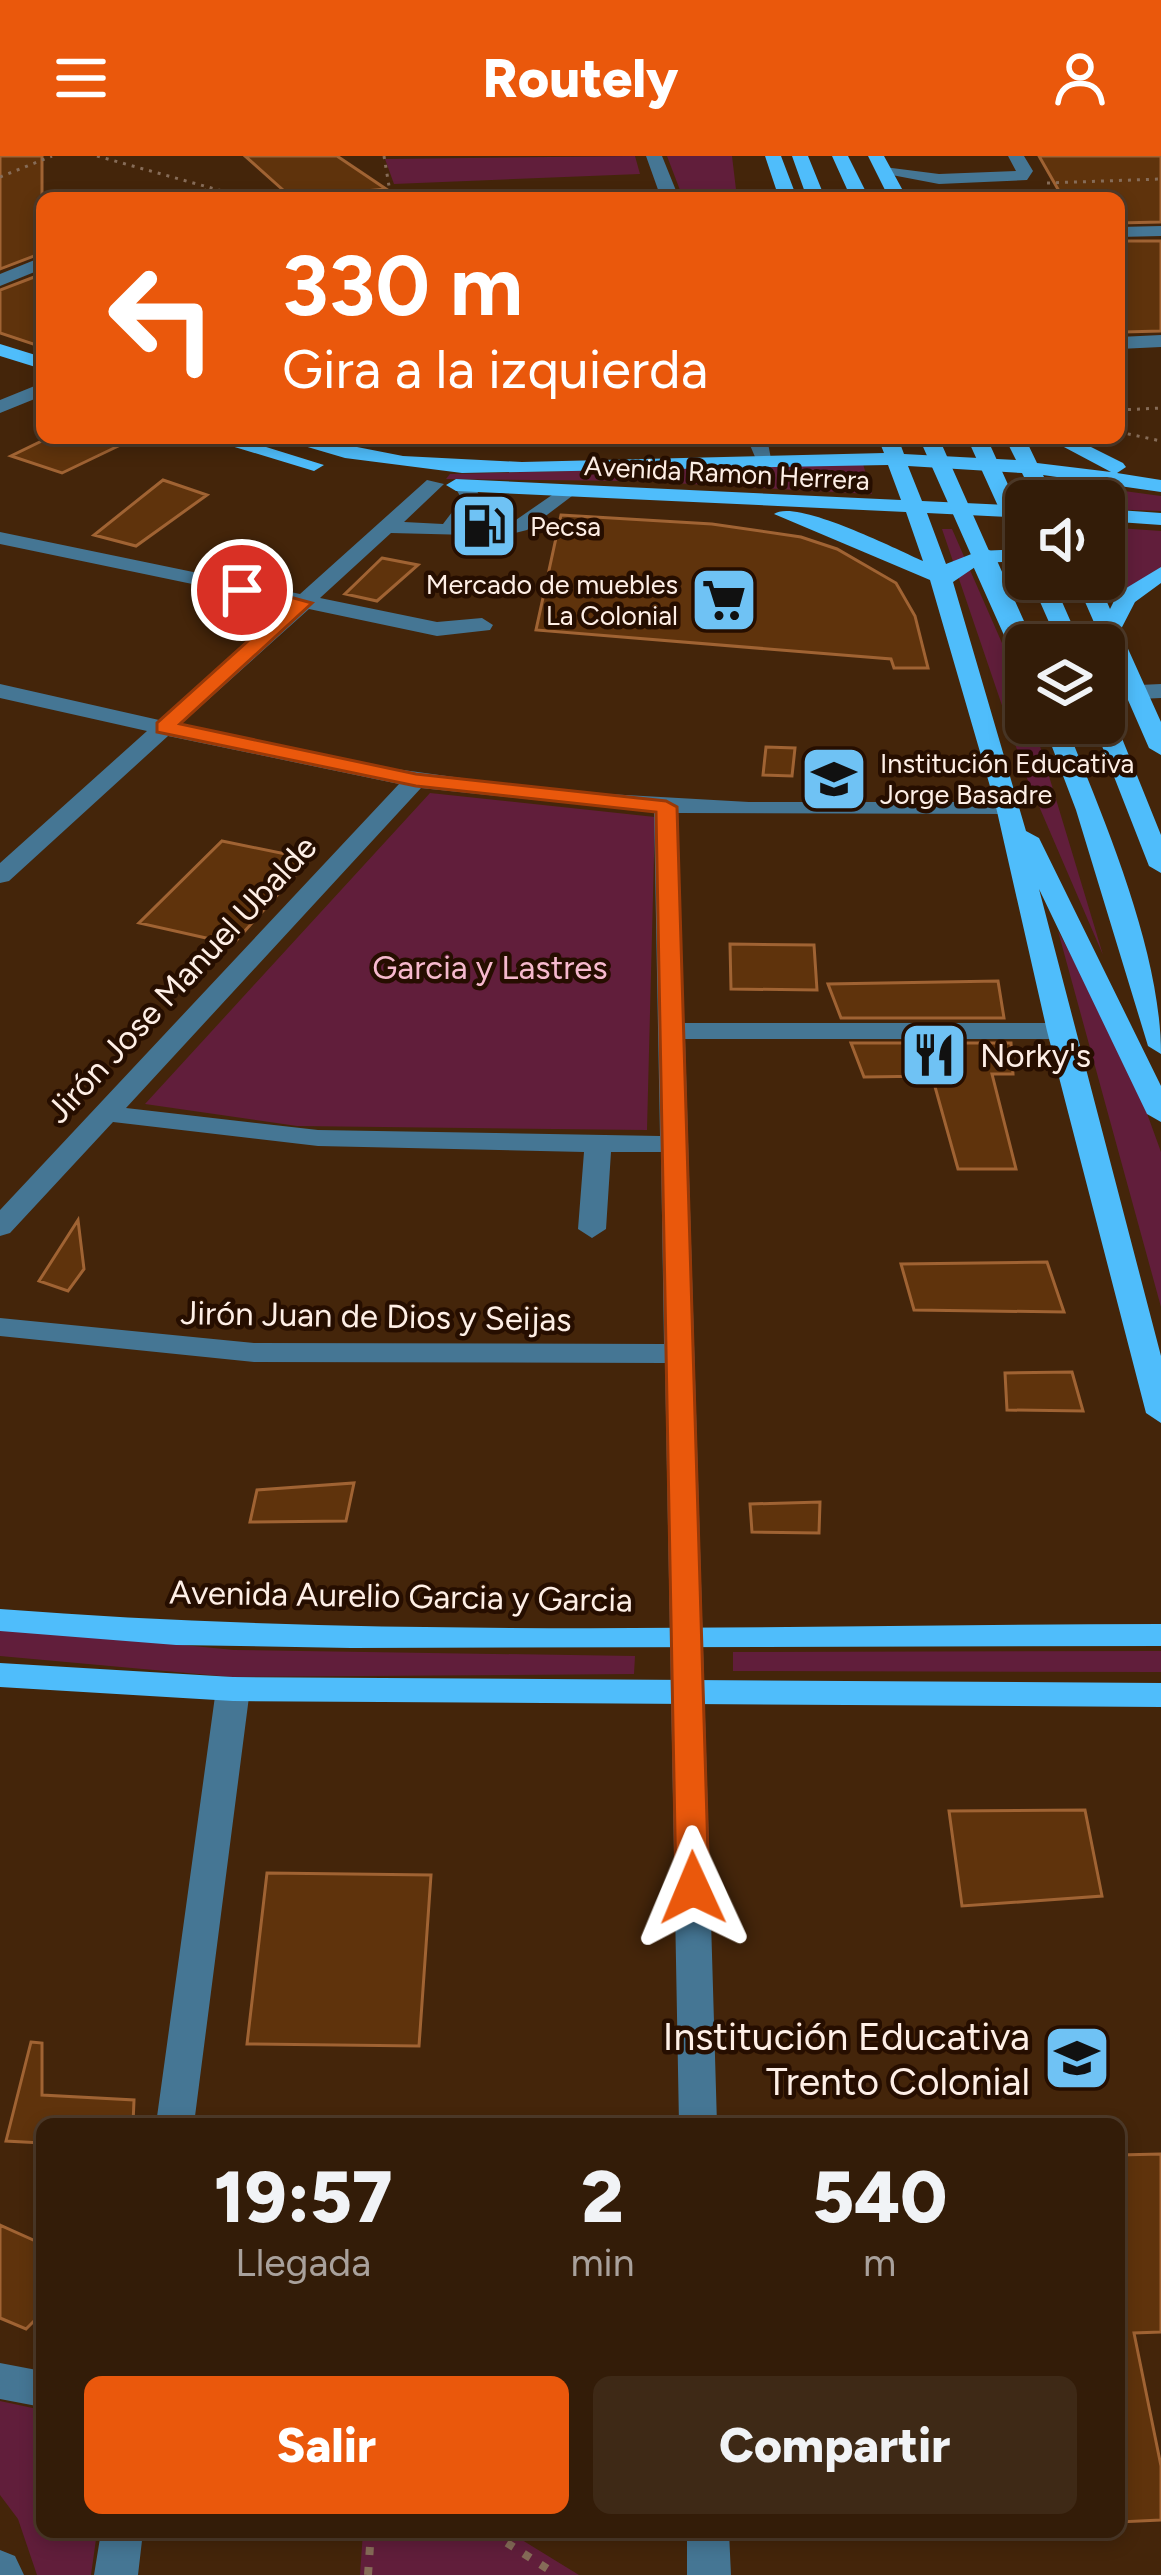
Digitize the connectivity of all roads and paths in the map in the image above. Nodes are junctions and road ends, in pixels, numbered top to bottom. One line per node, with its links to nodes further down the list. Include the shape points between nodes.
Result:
1 (52, 156): 10 (path)
2 (97, 156): 13 (path)
3 (384, 156): 16 (path)
4 (654, 156): 17 (street)
5 (773, 156): 18 (main road)
6 (800, 156): 19 (main road)
7 (840, 156): 20 (main road)
8 (1016, 156): 9 (street, via 1021,176 939,179)
9 (878, 163): 21 (main road)
10 (0, 177)
11 (1161, 179): 12 (path)
12 (1042, 187): 22 (street)
13 (210, 188): 14 (path); 15 (path)
14 (201, 192)
15 (225, 192)
16 (390, 192)
17 (668, 192)
18 (786, 192)
19 (814, 192)
20 (857, 192)
21 (895, 192)
22 (987, 192)
23 (1161, 231): 24 (street)
24 (1125, 232)
25 (36, 265): 26 (street)
26 (0, 281)
27 (1161, 322): 28 (street)
28 (1125, 324)
29 (1161, 341): 30 (street)
30 (1125, 343)
31 (0, 350): 32 (main road)
32 (36, 361)
33 (0, 370): 34 (main road)
34 (36, 384)
35 (36, 389): 36 (street)
36 (0, 407)
37 (1161, 408): 38 (path)
38 (1125, 410)
39 (1125, 433): 40 (path)
40 (1161, 441)
41 (238, 444): 55 (main road, Avenida Ramon Herrera)
42 (314, 444): 52 (main road, Avenida Ramon Herrera, via 466,466)
43 (759, 444): 52 (street)
44 (830, 444): 50 (main road)
45 (890, 444): 51 (main road)
46 (932, 444): 72 (main road, bridge)
47 (980, 444): 60 (main road, bridge)
48 (1018, 444): 53 (main road)
49 (1070, 444): 57 (main road)
50 (792, 459): 51 (main road, Avenida Ramon Herrera); 52 (main road, Avenida Ramon Herrera)
51 (896, 459): 53 (main road, Avenida Ramon Herrera); 61 (main road)
52 (765, 460)
53 (1028, 465): 54 (main road); 57 (main road, Avenida Ramon Herrera)
54 (1036, 480)
55 (434, 484): 56 (main road, Avenida Ramon Herrera); 65 (street)
56 (464, 486): 58 (main road, Avenida Ramon Herrera); 65 (street, via 472,499 455,531)
57 (1161, 486)
58 (565, 492): 59 (main road, Avenida Ramon Herrera); 66 (street, via 520,526)
59 (731, 501): 61 (main road, Avenida Ramon Herrera); 70 (main road, via 849,535)
60 (1005, 502)
61 (914, 508): 62 (main road, Avenida Ramon Herrera); 70 (main road)
62 (1005, 511)
63 (1125, 516): 64 (main road)
64 (1161, 519)
65 (387, 527): 71 (street)
66 (495, 532)
67 (0, 538): 71 (street)
68 (1005, 553): 70 (main road, via 971,559)
69 (1161, 573): 73 (main road, via 1126,598)
70 (941, 579): 84 (main road)
71 (302, 603): 74 (street, via 436,629); 78 (street)
72 (1012, 624)
73 (1113, 624)
74 (482, 626)
75 (1125, 653): 77 (main road)
76 (0, 691): 78 (street)
77 (1150, 692): 81 (main road)
78 (165, 727): 82 (street); 85 (street)
79 (1062, 744): 89 (main road)
80 (1113, 744): 86 (main road)
81 (1161, 748)
82 (416, 780): 83 (street); 90 (street, Jirón Jose Manuel Ubalde)
83 (666, 807): 84 (street); 87 (street)
84 (1008, 807): 88 (main road); 91 (main road)
85 (6, 863)
86 (1161, 866)
87 (671, 1031): 88 (street); 93 (street)
88 (1060, 1031): 98 (main road)
89 (1161, 1046)
90 (106, 1113): 92 (street, via 285,1138); 94 (street, Jirón Jose Manuel Ubalde)
91 (1161, 1114)
92 (598, 1143): 93 (street); 95 (street)
93 (674, 1144): 97 (street)
94 (0, 1227)
95 (592, 1229)
96 (0, 1328): 97 (street, Jirón Juan de Dios y Seijas, via 290,1358)
97 (680, 1353): 101 (street)
98 (1161, 1413)
99 (0, 1620): 101 (main road, Avenida Aurelio Garcia y Garcia, via 176,1634)
100 (1161, 1635): 101 (main road, Avenida Aurelio Garcia y Garcia)
101 (686, 1637): 104 (street)
102 (0, 1675): 103 (main road)
103 (232, 1689): 104 (main road); 106 (street)
104 (688, 1691): 105 (main road); 107 (street)
105 (1161, 1695)
106 (176, 2118)
107 (698, 2118)
108 (0, 2381): 109 (street)
109 (36, 2388)
110 (121, 2538): 114 (street)
111 (370, 2538): 115 (path)
112 (499, 2538): 116 (path)
113 (708, 2538): 117 (street)
114 (116, 2575)
115 (368, 2575)
116 (557, 2575)
117 (710, 2575)

